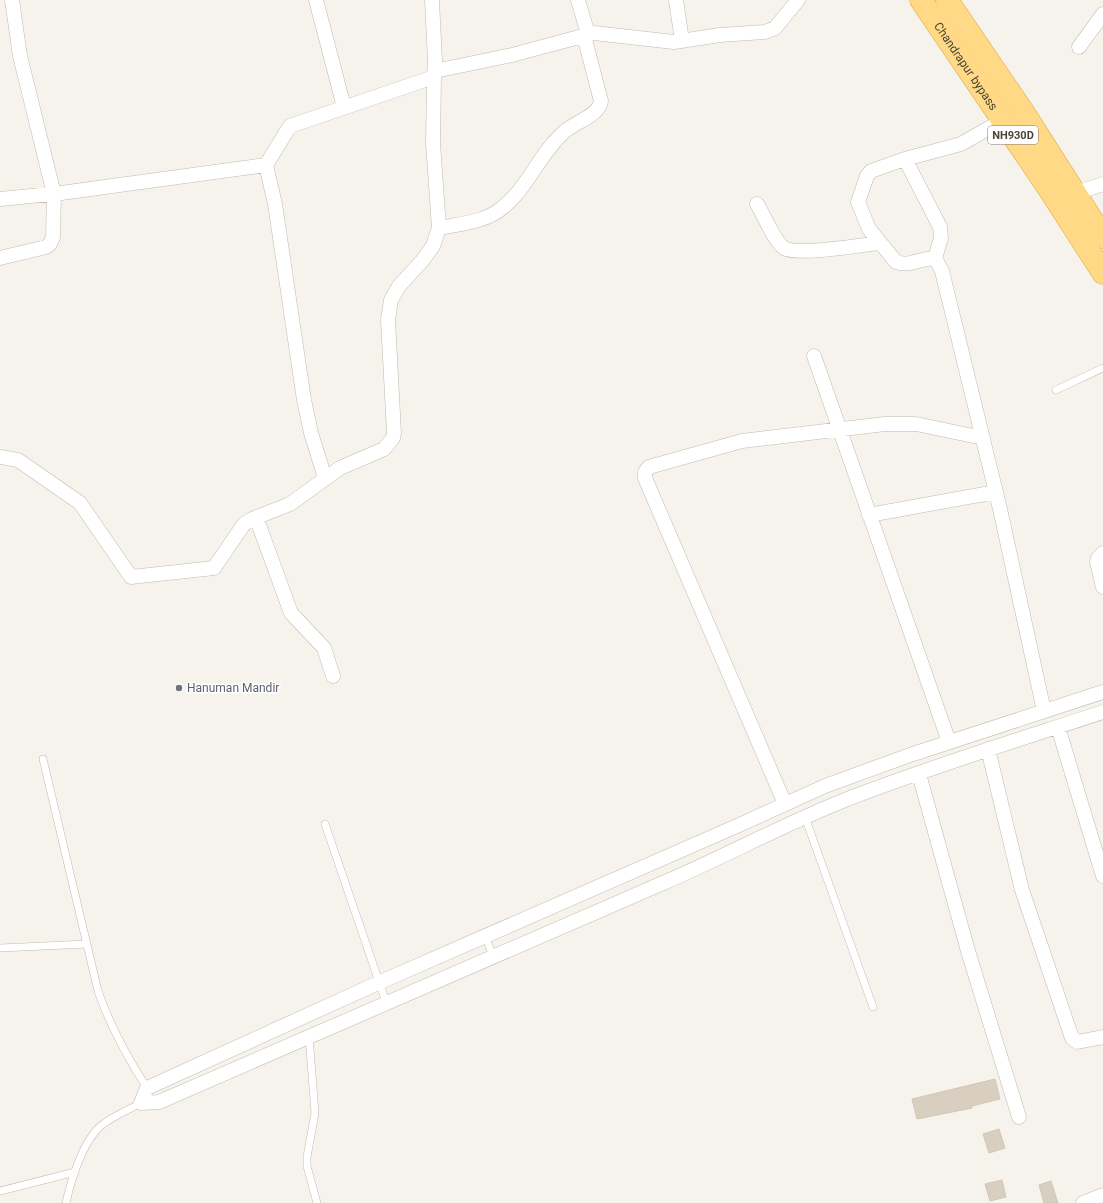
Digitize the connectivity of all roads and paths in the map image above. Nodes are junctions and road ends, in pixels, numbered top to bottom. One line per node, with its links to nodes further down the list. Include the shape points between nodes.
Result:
1 (12, 0): 20 (street, via 20,56)
2 (316, 0): 14 (street)
3 (432, 0): 13 (street)
4 (578, 0): 10 (street)
5 (676, 0): 11 (street)
6 (920, 0): 15 (highway, Chandrapur bypass / NH930D)
7 (947, 0): 19 (highway, Chandrapur bypass / NH930D)
8 (796, 1): 11 (street, via 770,30)
9 (1103, 14): 12 (street)
10 (586, 35): 11 (street, via 600,33 669,42); 13 (street); 23 (street, via 602,101 601,108 562,133 502,209 480,219)
11 (682, 41)
12 (1079, 47)
13 (434, 74): 14 (street); 23 (street, via 433,143)
14 (344, 107): 17 (street, via 290,126)
15 (1003, 120): 16 (street, via 961,144); 28 (highway, Chandrapur bypass / NH930D)
16 (905, 158): 25 (street, via 871,171 859,196 859,207 868,229); 27 (street, via 940,228 941,238)
17 (266, 165): 20 (street); 35 (street, via 304,400)
18 (1103, 184): 19 (street)
19 (1076, 193): 24 (highway, Chandrapur bypass / NH930D)
20 (54, 194): 21 (street); 26 (street, via 53,237 50,244)
21 (0, 200)
22 (758, 204): 25 (street, via 778,242 785,249 803,251)
23 (439, 228): 35 (street, via 433,246 399,286 391,300 388,320 393,438 384,449 340,468)
24 (1103, 237)
25 (879, 243): 27 (street, via 896,262 903,264)
26 (0, 258)
27 (935, 258): 33 (street, via 942,271)
28 (1103, 272)
29 (814, 356): 32 (street)
30 (1103, 368): 31 (lane)
31 (1056, 390)
32 (840, 431): 33 (street, via 885,424 916,424); 37 (street); 50 (street, via 742,441 650,467 645,472 645,478)
33 (983, 438): 36 (street)
34 (0, 457): 38 (street, via 18,460 80,503 131,577 214,568 244,524)
35 (325, 478): 38 (street, via 290,504)
36 (996, 492): 37 (street); 43 (street)
37 (869, 516): 46 (street)
38 (256, 517): 41 (street, via 291,613 324,648)
39 (1103, 554): 40 (street, via 1097,562)
40 (1103, 587)
41 (333, 676)
42 (1103, 692): 43 (street)
43 (1044, 712): 46 (street)
44 (1103, 712): 45 (street)
45 (1058, 727): 47 (street); 53 (street)
46 (949, 742): 50 (street, via 825,786)
47 (988, 749): 49 (street); 62 (street, via 1022,890 1072,1038 1077,1042)
48 (43, 759): 55 (lane)
49 (919, 774): 51 (street); 65 (street, via 968,951)
50 (786, 804): 54 (street)
51 (805, 817): 57 (street, via 666,882); 60 (lane)
52 (325, 824): 58 (lane)
53 (1103, 876)
54 (485, 936): 57 (lane); 58 (street)
55 (87, 944): 56 (lane); 63 (lane, via 98,991 106,1012 126,1056)
56 (0, 948)
57 (493, 956): 59 (street)
58 (378, 983): 59 (lane); 63 (street)
59 (386, 1002): 61 (street)
60 (873, 1007)
61 (309, 1036): 64 (street, via 159,1102); 70 (lane, via 315,1113 307,1166)
62 (1103, 1038)
63 (147, 1088): 64 (street)
64 (141, 1103): 66 (lane, via 102,1124 87,1144)
65 (1019, 1117)
66 (75, 1172): 67 (lane); 69 (lane)
67 (0, 1191)
68 (1103, 1195): 71 (street)
69 (66, 1203)
70 (317, 1203)
71 (1083, 1203)

